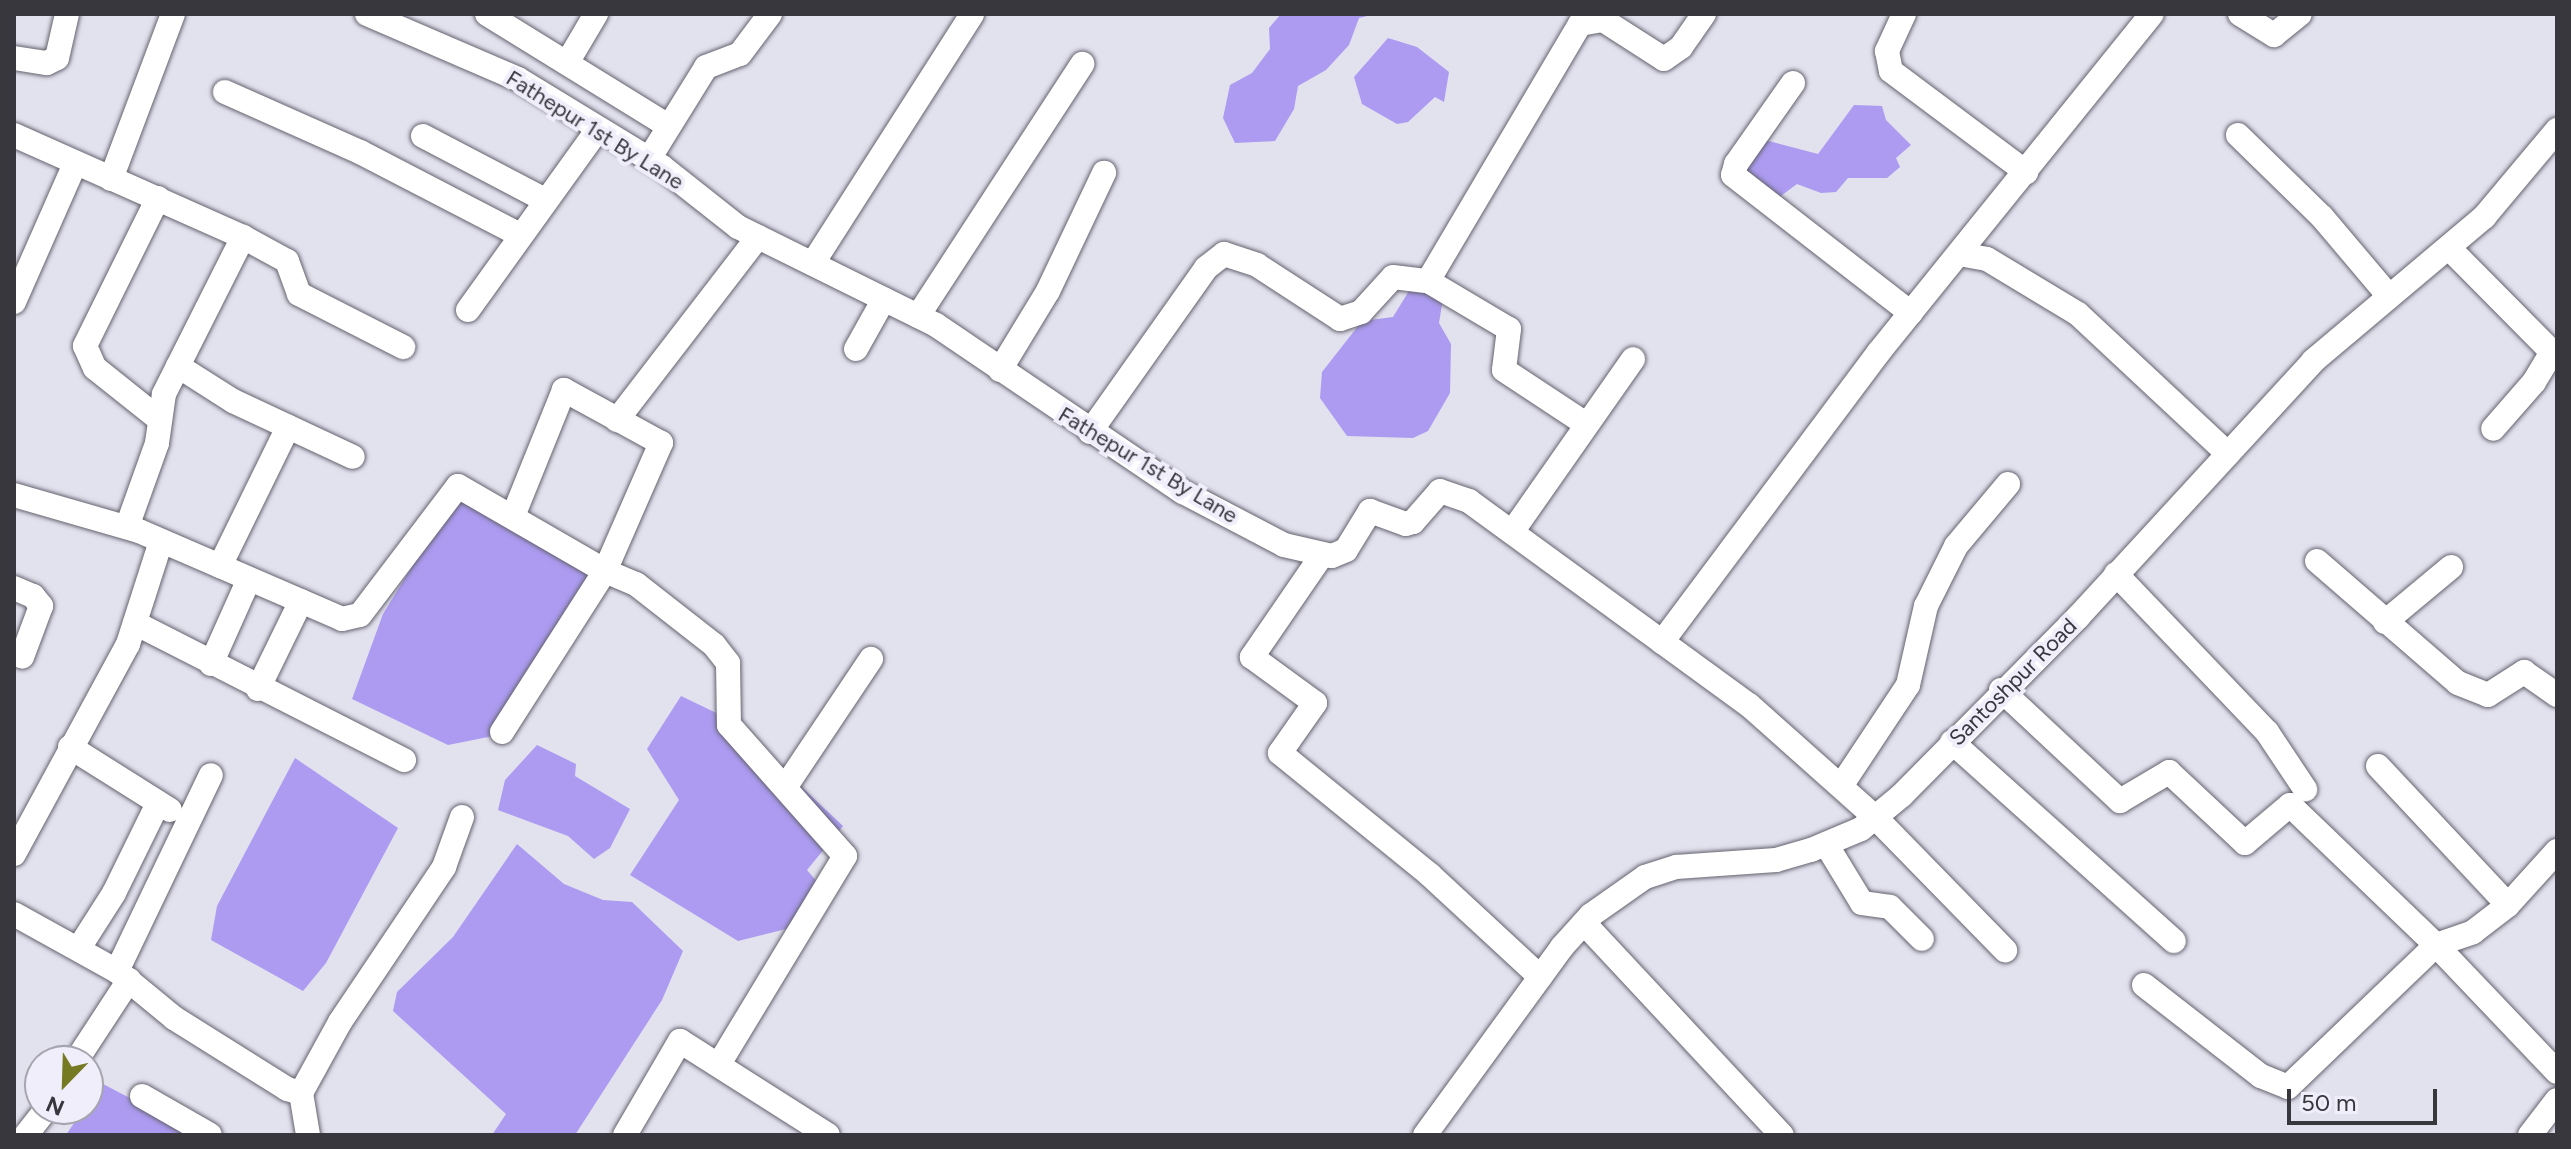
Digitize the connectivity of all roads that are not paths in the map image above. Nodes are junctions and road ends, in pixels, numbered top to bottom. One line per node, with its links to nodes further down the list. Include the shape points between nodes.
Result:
1 (67, 14): 13 (street, via 57,58 47,63)
2 (173, 14): 28 (street)
3 (368, 14): 19 (street, Fathepur 1st By Lane, via 518,79)
4 (487, 14): 14 (street)
5 (596, 14): 14 (street)
6 (770, 14): 18 (street, via 740,54 706,67)
7 (972, 14): 36 (street)
8 (1704, 14): 37 (street, via 1681,47 1664,59 1603,20 1580,24)
9 (1904, 14): 26 (street, via 1887,51 1891,71)
10 (2152, 14): 26 (street)
11 (2240, 14): 12 (street, via 2274,35)
12 (2300, 14)
13 (14, 58)
14 (567, 63): 18 (street)
15 (1082, 64): 43 (street)
16 (1793, 83): 42 (street, via 1733,175)
17 (225, 92): 31 (street, via 388,165)
18 (667, 125): 24 (street)
19 (598, 129): 24 (street, Fathepur 1st By Lane); 30 (street)
20 (2557, 130): 34 (street, Santoshpur Road, via 2502,200)
21 (14, 135): 25 (street)
22 (2238, 135): 38 (street, via 2322,217)
23 (423, 136): 30 (street)
24 (649, 159): 33 (street, Fathepur 1st By Lane)
25 (75, 164): 28 (street); 40 (street)
26 (2026, 172): 35 (street)
27 (1104, 173): 48 (street, via 1054,280)
28 (111, 179): 29 (street)
29 (158, 198): 32 (street); 49 (street, via 85,346 95,368)
30 (545, 200): 31 (street)
31 (520, 235): 41 (street)
32 (243, 237): 44 (street, via 287,261 299,294); 47 (street)
33 (758, 237): 36 (street, Fathepur 1st By Lane); 50 (street)
34 (2449, 248): 38 (street, Santoshpur Road); 53 (street, via 2552,352)
35 (1959, 254): 42 (street); 55 (street, via 1987,259 2078,314)
36 (813, 263): 39 (street, Fathepur 1st By Lane)
37 (1428, 281): 51 (street, via 1504,325 1511,333 1504,370); 54 (street, via 1393,277 1361,312 1340,319 1257,265 1224,254 1206,268)
38 (2388, 295): 55 (street, Santoshpur Road, via 2305,369)
39 (884, 299): 43 (street, Fathepur 1st By Lane); 45 (street)
40 (14, 302)
41 (468, 310)
42 (1911, 313): 74 (street)
43 (918, 316): 48 (street, Fathepur 1st By Lane)
44 (403, 347)
45 (856, 349)
46 (1633, 359): 51 (street)
47 (178, 366): 49 (street); 52 (street)
48 (1000, 370): 54 (street, Fathepur 1st By Lane)
49 (159, 419): 60 (street, via 157,443)
50 (617, 420): 59 (street, via 564,390); 67 (street, via 661,443)
51 (1586, 424): 61 (street)
52 (288, 427): 56 (street); 65 (street)
53 (2493, 429)
54 (1090, 432): 63 (street, Fathepur 1st By Lane, via 1183,492 1284,545)
55 (2228, 454): 68 (street, Santoshpur Road)
56 (353, 457)
57 (2008, 484): 88 (street, via 1956,546 1926,606 1908,685)
58 (14, 495): 60 (street)
59 (514, 514): 67 (street); 71 (street, via 458,486 360,615 342,619)
60 (127, 527): 62 (street)
61 (1512, 532): 63 (street, via 1469,501 1440,491 1413,522 1370,511 1346,550); 74 (street)
62 (161, 541): 65 (street); 73 (street)
63 (1322, 555): 106 (street, via 1252,657 1315,703 1280,753 1430,875)
64 (2317, 561): 72 (street)
65 (220, 566): 69 (street)
66 (2451, 567): 72 (street)
67 (605, 571): 81 (street); 87 (street, via 636,584 714,645 728,663 729,725)
68 (2116, 574): 79 (street, Santoshpur Road); 89 (street, via 2267,732)
69 (249, 579): 71 (street); 77 (street)
70 (14, 588): 75 (street, via 41,606)
71 (301, 601): 78 (street)
72 (2385, 622): 80 (street, via 2477,693 2497,691 2524,672)
73 (135, 623): 77 (street); 83 (street)
74 (1662, 642): 88 (street, via 1749,705)
75 (22, 657)
76 (871, 659): 87 (street)
77 (211, 664): 78 (street)
78 (258, 689): 84 (street)
79 (2001, 690): 82 (street, Santoshpur Road); 102 (street, via 2120,801 2169,772 2245,843 2290,805)
80 (2557, 695)
81 (502, 732)
82 (1952, 742): 92 (street, Santoshpur Road); 101 (street)
83 (70, 747): 90 (street); 96 (street)
84 (404, 760)
85 (2378, 766): 97 (street)
86 (211, 775): 93 (street)
87 (786, 786): 110 (street, via 840,845 843,866)
88 (1841, 786): 92 (street)
89 (2305, 789)
90 (158, 803): 93 (street); 103 (street, via 114,893)
91 (462, 817): 111 (street, via 444,867 340,1022)
92 (1876, 818): 94 (street, Santoshpur Road); 104 (street)
93 (189, 823): 105 (street)
94 (1826, 844): 99 (street, Santoshpur Road, via 1776,860 1676,867 1645,877); 100 (street, via 1862,903 1890,907)
95 (2557, 851): 97 (street)
96 (14, 854)
97 (2508, 905): 102 (street, via 2473,932)
98 (14, 914): 103 (street)
99 (1584, 923): 106 (street, Santoshpur Road); 119 (street)
100 (1922, 939)
101 (2174, 941)
102 (2436, 945): 107 (street, via 2288,1087 2261,1076); 109 (street)
103 (79, 948): 105 (street)
104 (2005, 950)
105 (123, 975): 108 (street); 111 (street, via 174,1018)
106 (1540, 977): 118 (street, Santoshpur Road)
107 (2144, 985)
108 (85, 1045)
109 (2552, 1057)
110 (719, 1064): 116 (street, via 680,1041); 117 (street)
111 (301, 1093): 115 (street)
112 (142, 1096): 114 (street)
113 (2557, 1100): 120 (street)
114 (210, 1135)
115 (308, 1135)
116 (625, 1135)
117 (828, 1135)
118 (1425, 1135)
119 (1782, 1135)
120 (2530, 1135)

